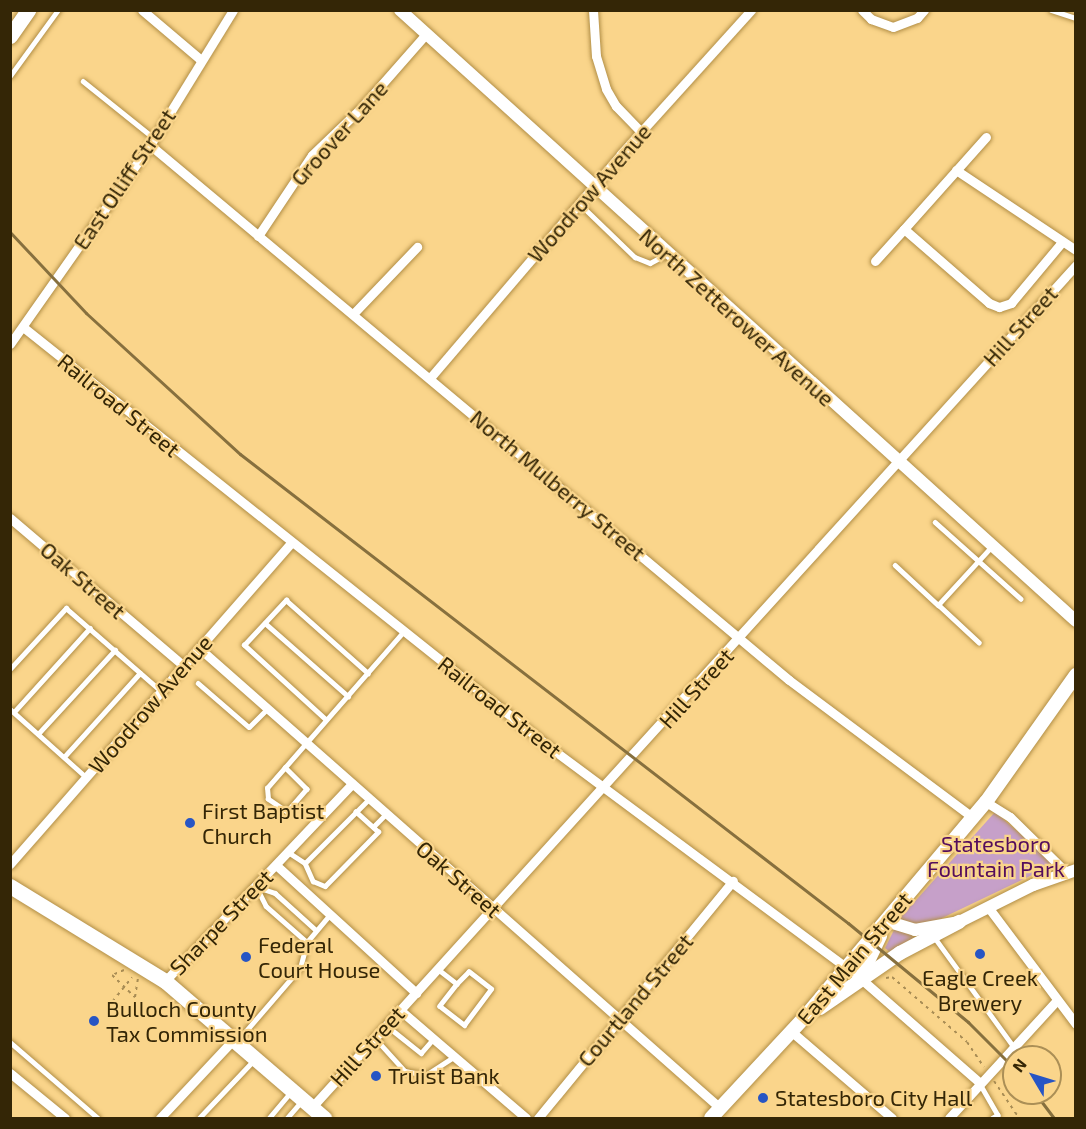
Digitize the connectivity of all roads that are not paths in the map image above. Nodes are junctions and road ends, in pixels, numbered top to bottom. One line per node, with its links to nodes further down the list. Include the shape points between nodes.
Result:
1 (28, 10): 13 (main road)
2 (58, 10): 15 (lane)
3 (142, 10): 14 (street)
4 (233, 10): 14 (street, East Olliff Street)
5 (400, 10): 12 (street, North Zetterower Avenue)
6 (593, 10): 17 (street, via 596,56 606,89)
7 (751, 10): 17 (street, Woodrow Avenue)
8 (861, 10): 9 (street, via 871,19 893,27 917,18)
9 (924, 10)
10 (1052, 10): 11 (lane)
11 (1076, 18)
12 (426, 34): 21 (street, North Zetterower Avenue); 24 (street, Groover Lane, via 361,108 312,155)
13 (10, 36)
14 (201, 60): 19 (street, East Olliff Street)
15 (10, 76)
16 (83, 81): 19 (lane)
17 (640, 132): 21 (street, Woodrow Avenue)
18 (986, 137): 20 (street)
19 (152, 141): 24 (street, North Mulberry Street); 32 (street, East Olliff Street)
20 (956, 170): 23 (street); 25 (street)
21 (593, 186): 22 (street, Woodrow Avenue); 28 (street, North Zetterower Avenue)
22 (579, 203): 28 (lane, via 635,257 650,263); 34 (street, Woodrow Avenue)
23 (904, 229): 25 (street, via 989,303 999,307 1011,303); 29 (street)
24 (258, 236): 31 (street, North Mulberry Street)
25 (1062, 242): 27 (street)
26 (417, 247): 31 (street)
27 (1076, 250)
28 (668, 254): 35 (street, North Zetterower Avenue)
29 (875, 261)
30 (1075, 267): 35 (street, Hill Street)
31 (353, 314): 34 (street, North Mulberry Street)
32 (23, 327): 33 (street, East Olliff Street); 38 (street, Railroad Street)
33 (10, 344)
34 (430, 378): 48 (street, North Mulberry Street)
35 (897, 462): 39 (street, North Zetterower Avenue); 48 (street, Hill Street)
36 (10, 518): 52 (street, Oak Street)
37 (934, 522): 40 (lane)
38 (290, 543): 47 (street, Railroad Street); 50 (street, Woodrow Avenue)
39 (992, 546): 40 (lane); 44 (street, North Zetterower Avenue)
40 (978, 561): 42 (lane); 43 (lane)
41 (895, 566): 43 (lane)
42 (1021, 599)
43 (938, 605): 49 (lane)
44 (1076, 621)
45 (265, 623): 55 (lane, via 286,600); 59 (lane); 62 (lane, via 244,645)
46 (90, 628): 51 (lane); 53 (lane, via 69,609 63,609); 61 (lane)
47 (403, 632): 55 (lane); 69 (street, Railroad Street)
48 (741, 638): 69 (street, Hill Street); 74 (street, North Mulberry Street, via 799,688)
49 (979, 643)
50 (199, 648): 52 (street, Woodrow Avenue); 60 (street, Oak Street)
51 (115, 650): 54 (lane); 63 (lane)
52 (183, 666): 58 (street, Woodrow Avenue)
53 (10, 669)
54 (140, 672): 58 (lane); 65 (lane)
55 (368, 673): 59 (lane)
56 (1076, 675): 71 (main road, East Main Street)
57 (198, 682): 60 (lane, via 249,727)
58 (161, 691): 67 (street, Woodrow Avenue)
59 (348, 696): 62 (lane)
60 (267, 709): 64 (street, Oak Street)
61 (12, 711): 63 (lane)
62 (326, 720): 64 (lane)
63 (38, 734): 65 (lane)
64 (306, 744): 66 (lane); 68 (street, Oak Street)
65 (64, 757): 67 (lane)
66 (285, 767): 66 (lane, via 266,792 268,799 287,812 307,789)
67 (86, 777): 78 (street, Woodrow Avenue)
68 (352, 784): 70 (street, Oak Street); 76 (street, Sharpe Street)
69 (606, 787): 81 (street, Railroad Street); 85 (street, Hill Street)
70 (369, 799): 72 (lane); 73 (street, Oak Street)
71 (986, 802): 74 (main road, East Main Street); 80 (street, via 1010,817)
72 (356, 812): 75 (lane); 77 (lane)
73 (386, 814): 75 (lane); 85 (street, Oak Street)
74 (972, 817): 87 (main road, East Main Street)
75 (373, 827): 77 (lane, via 378,832 325,886 313,881)
76 (288, 852): 77 (lane); 79 (street, Sharpe Street)
77 (305, 862)
78 (10, 864)
79 (276, 865): 82 (street, Sharpe Street); 86 (street)
80 (1071, 871): 84 (street)
81 (733, 881): 92 (street, Railroad Street); 101 (street, Courtland Street)
82 (255, 886): 89 (lane, via 275,893); 91 (lane, via 266,906); 95 (street, Sharpe Street)
83 (12, 890): 95 (main road, via 140,972)
84 (988, 907): 88 (street); 98 (street)
85 (493, 909): 93 (street, Hill Street); 101 (street, Oak Street)
86 (330, 915): 89 (lane); 97 (street)
87 (886, 921): 88 (street, via 915,930); 92 (main road, East Main Street); 94 (main road)
88 (959, 922): 90 (main road)
89 (316, 930): 91 (lane)
90 (934, 936): 94 (main road); 109 (lane)
91 (306, 942): 107 (lane, via 300,968)
92 (846, 968): 94 (street, Railroad Street); 100 (main road, East Main Street)
93 (438, 969): 96 (lane); 97 (street, Hill Street)
94 (860, 978): 100 (main road); 115 (street, Railroad Street)
95 (165, 981): 107 (main road)
96 (458, 984): 96 (lane, via 440,1006 464,1025 491,989 469,972)
97 (416, 993): 99 (street, Hill Street)
98 (1057, 1000): 102 (street); 110 (street)
99 (400, 1010): 103 (street, Hill Street); 106 (street)
100 (803, 1019): 104 (main road, East Main Street)
101 (618, 1021): 117 (street, Oak Street); 126 (street, Courtland Street)
102 (1076, 1024)
103 (386, 1025): 105 (street, Hill Street); 106 (lane, via 421,1053)
104 (792, 1032): 117 (main road, East Main Street); 127 (street)
105 (375, 1038): 111 (lane, via 405,1071 426,1075); 116 (street, Hill Street)
106 (434, 1039): 111 (street)
107 (236, 1040): 112 (main road); 121 (street)
108 (10, 1042): 120 (lane)
109 (1013, 1045)
110 (1016, 1045)
111 (454, 1057): 125 (street)
112 (256, 1058): 116 (main road); 122 (lane)
113 (1002, 1059): 115 (street)
114 (10, 1073): 119 (street)
115 (980, 1083): 118 (lane); 128 (street)
116 (310, 1108): 123 (lane); 124 (lane)
117 (716, 1113)
118 (997, 1118)
119 (65, 1119)
120 (98, 1119)
121 (159, 1119)
122 (199, 1119)
123 (269, 1119)
124 (286, 1119)
125 (526, 1119)
126 (538, 1119)
127 (892, 1119)
128 (949, 1119)

